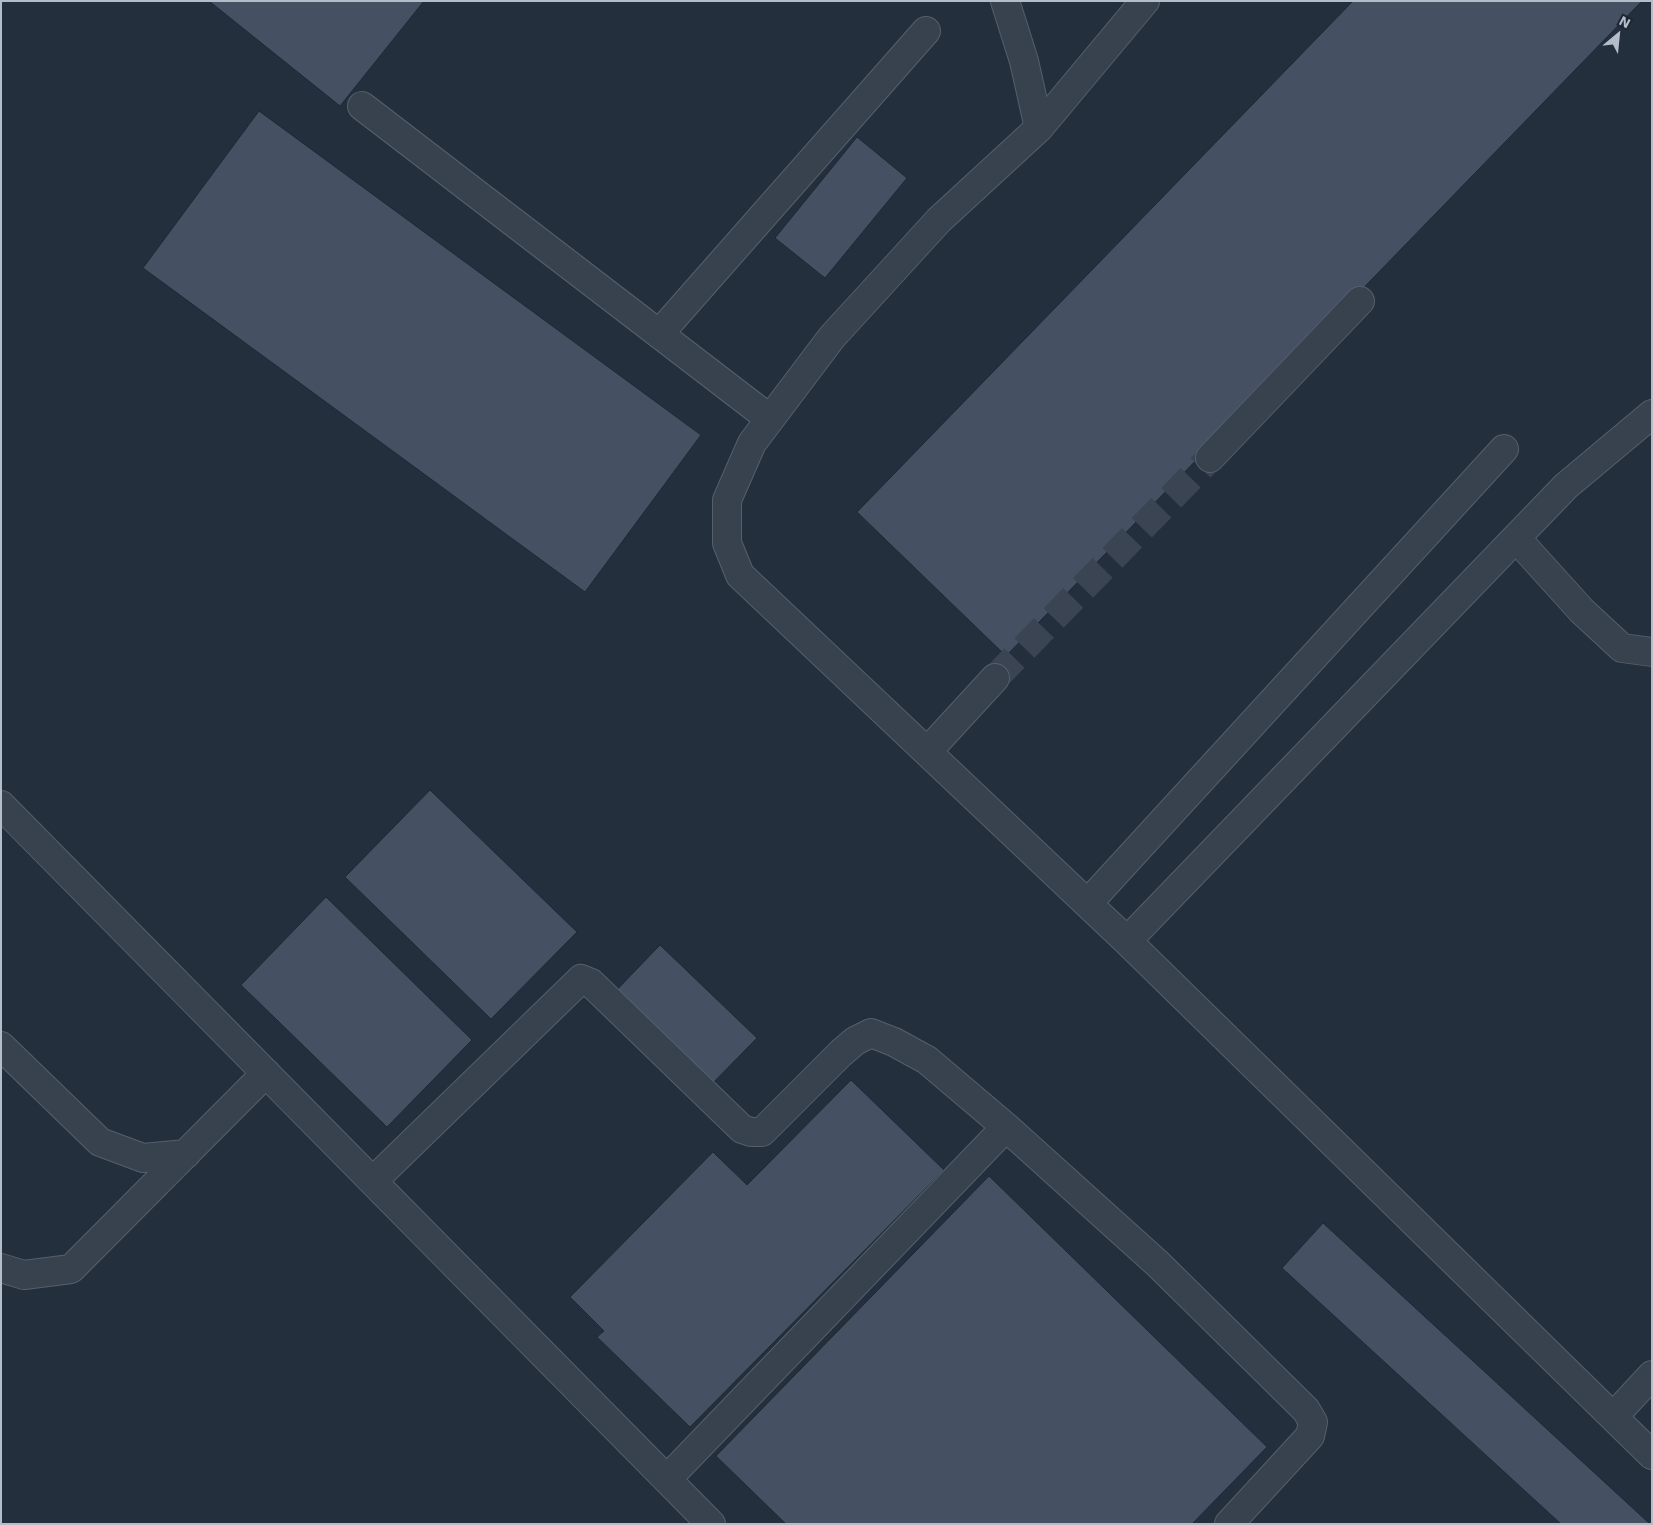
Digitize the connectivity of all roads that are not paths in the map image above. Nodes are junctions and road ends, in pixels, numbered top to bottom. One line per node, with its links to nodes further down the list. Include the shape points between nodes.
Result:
1 (1005, 1): 5 (lane, via 1024,61)
2 (1145, 1): 5 (lane)
3 (926, 31): 7 (lane)
4 (362, 106): 7 (lane)
5 (1039, 128): 9 (lane, via 939,220 832,337)
6 (1360, 300): 11 (lane)
7 (659, 334): 9 (lane)
8 (1652, 414): 12 (lane, via 1566,486)
9 (770, 419): 15 (lane, via 752,443 727,500 727,543 740,575)
10 (1504, 449): 17 (lane)
11 (1210, 458)
12 (1516, 538): 13 (lane, via 1582,611 1622,648); 18 (lane)
13 (1652, 652)
14 (995, 678): 15 (lane)
15 (927, 752): 17 (lane)
16 (1, 805): 20 (lane)
17 (1088, 903): 18 (lane)
18 (1128, 941): 26 (lane)
19 (1, 1046): 22 (lane, via 100,1142 143,1158)
20 (266, 1073): 22 (lane); 23 (lane)
21 (1006, 1127): 23 (lane, via 927,1060 871,1033 855,1040 762,1132 742,1129 591,983 581,979); 28 (lane); 30 (lane, via 1158,1264 1306,1410 1313,1422 1310,1436)
22 (186, 1154): 24 (lane, via 71,1269 24,1274)
23 (373, 1181): 28 (lane)
24 (1, 1268)
25 (1652, 1375): 26 (lane)
26 (1613, 1417): 27 (lane)
27 (1652, 1454)
28 (667, 1479): 29 (lane)
29 (711, 1524)
30 (1229, 1524)

